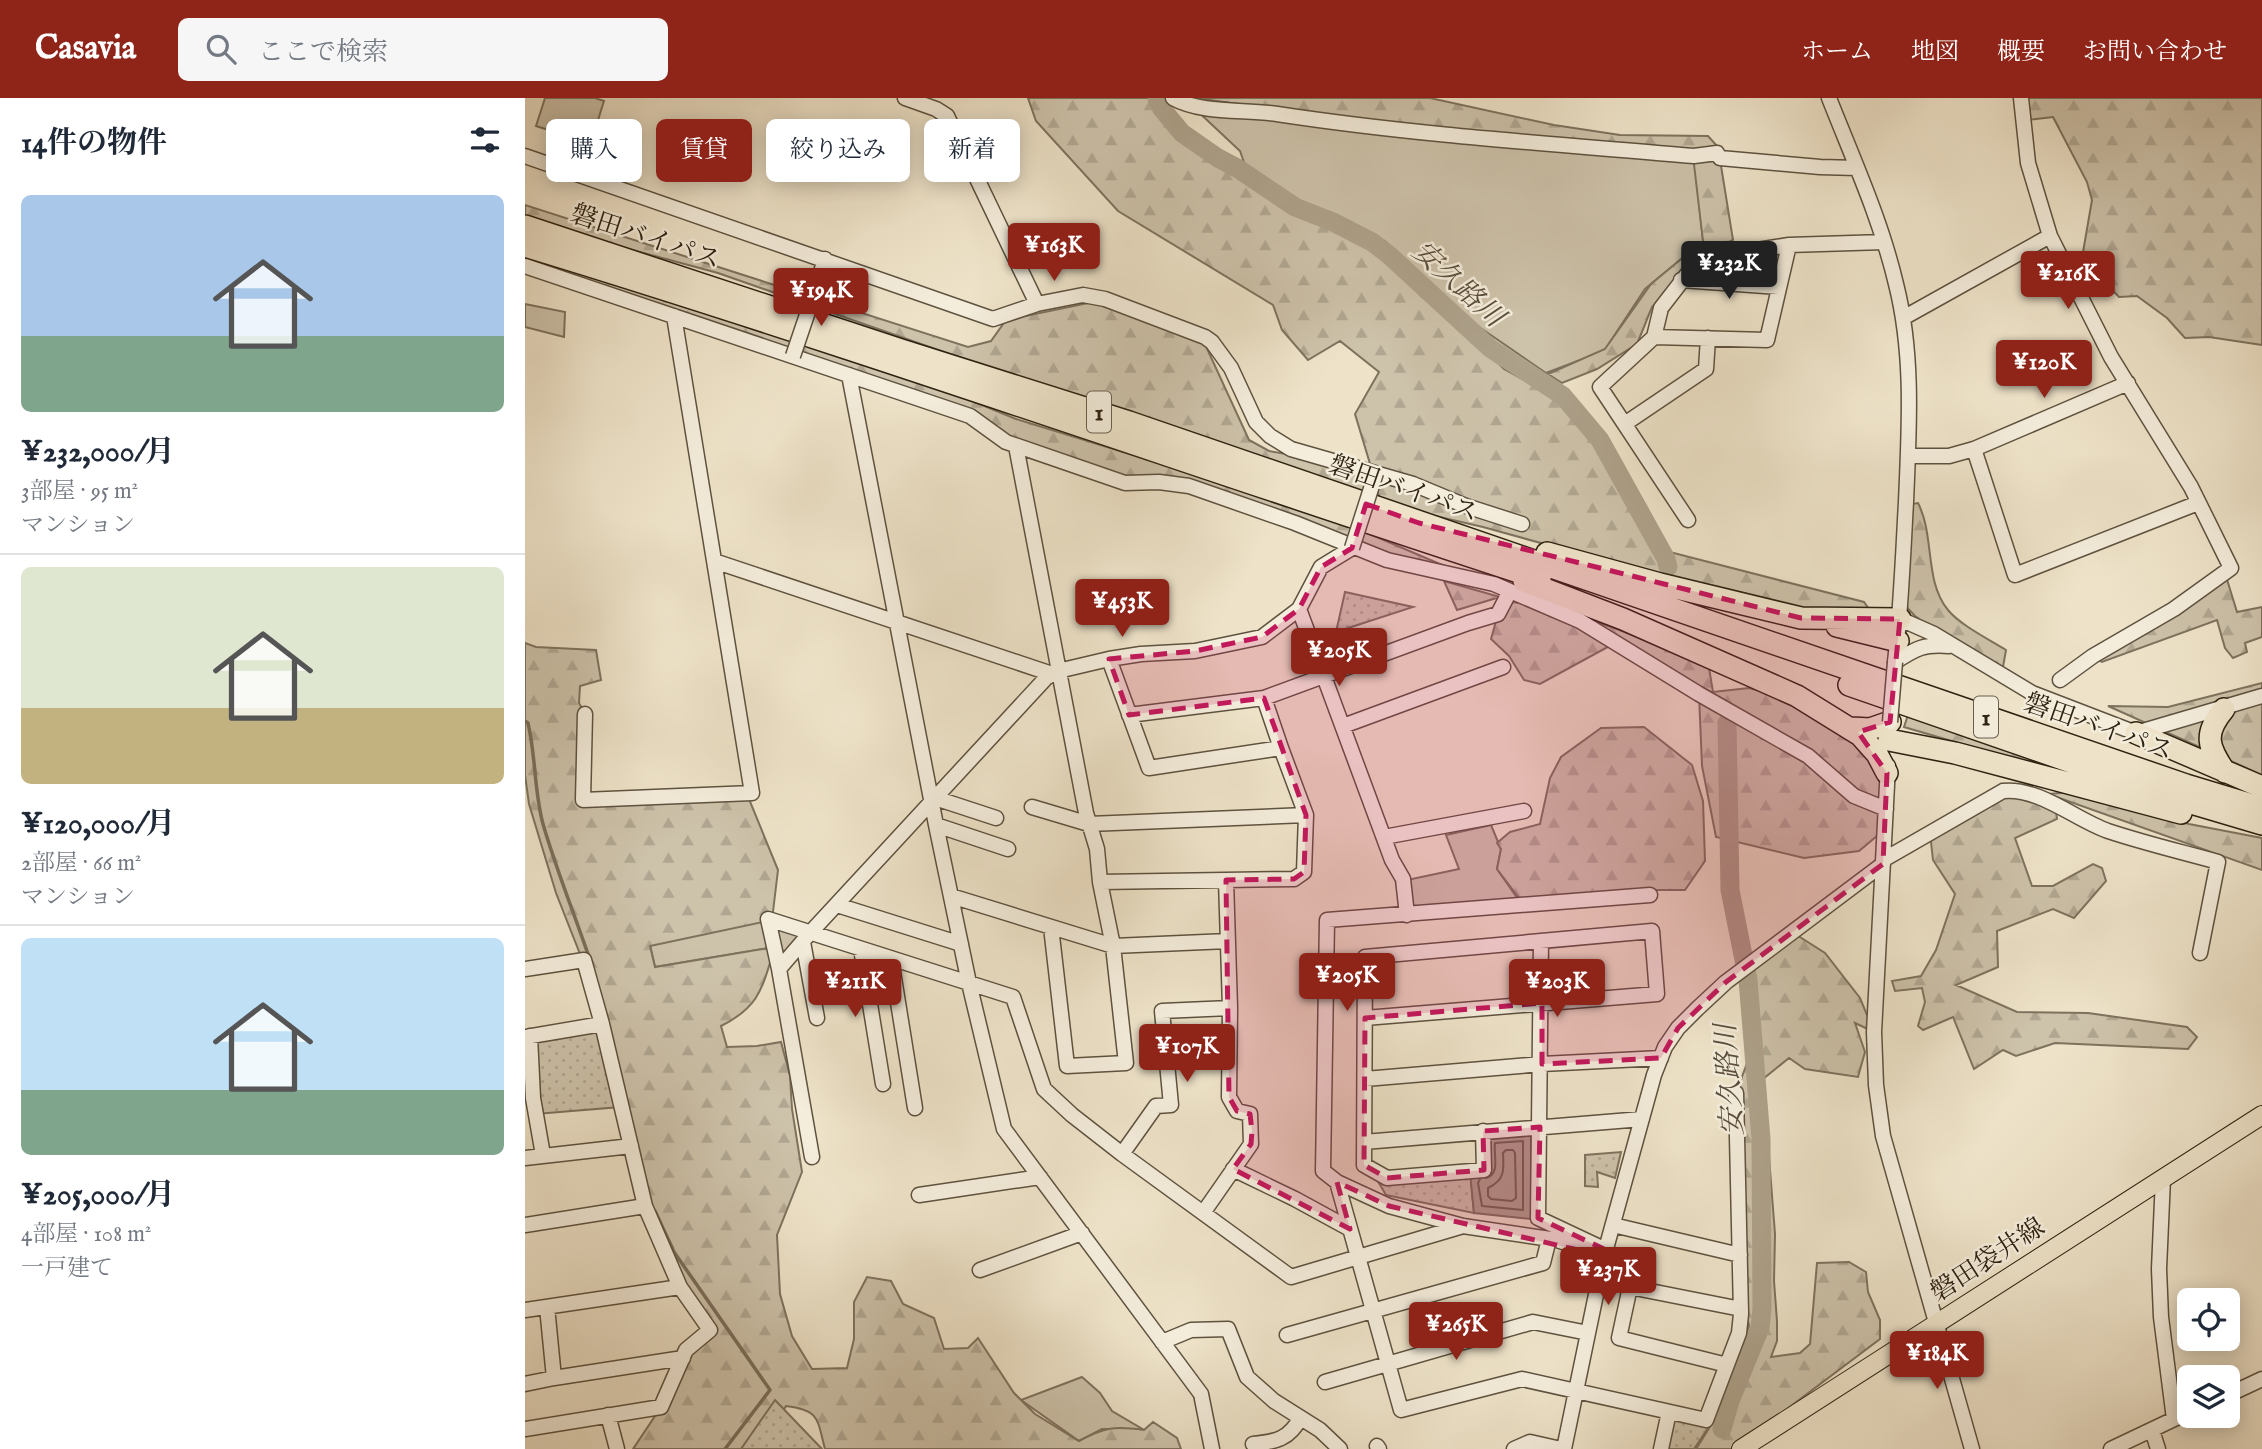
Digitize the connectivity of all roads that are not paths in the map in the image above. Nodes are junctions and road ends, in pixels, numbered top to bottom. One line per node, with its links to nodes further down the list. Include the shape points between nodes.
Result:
1 (905, 98): 16 (street, via 947,116)
2 (1173, 98): 6 (street, via 1191,106 1437,135 1694,156 1717,153 1720,158)
3 (1829, 98): 6 (street)
4 (2021, 98): 8 (street, via 2028,163)
5 (525, 156): 12 (street)
6 (1857, 168): 9 (street)
7 (525, 226): 32 (highway, 磐田バイパス / 1, via 1129,422)
8 (2050, 236): 18 (street); 23 (street)
9 (1884, 242): 10 (street); 18 (street)
10 (1789, 245): 14 (street, via 1699,259); 15 (street)
11 (525, 246): 32 (highway, 磐田バイパス / 1)
12 (825, 259): 16 (street, via 993,319); 21 (street, bridge)
13 (525, 267): 17 (street)
14 (1681, 280): 15 (street); 19 (street, via 1661,308)
15 (1779, 287): 20 (street, via 1767,340)
16 (1037, 304): 28 (street, via 1083,295 1105,299 1205,337 1231,368 1256,422 1270,436 1291,449)
17 (674, 316): 21 (street); 34 (street)
18 (1903, 318): 27 (street, via 1909,381)
19 (1654, 337): 20 (street); 24 (street, via 1600,387)
20 (1709, 338): 24 (street, via 1706,369)
21 (793, 356): 22 (street)
22 (849, 375): 25 (street, via 970,416); 39 (street)
23 (2127, 383): 26 (street); 29 (street)
24 (1626, 423): 30 (street)
25 (1016, 446): 33 (street, via 1125,483 1189,486); 45 (street)
26 (1974, 449): 27 (street, via 1949,456); 29 (street, via 2015,575)
27 (1908, 457): 38 (street)
28 (1376, 473): 31 (street); 33 (street, bridge)
29 (2198, 503): 47 (street, via 2231,568)
30 (1688, 520)
31 (1522, 524)
32 (1416, 530): 37 (highway, 1); 40 (highway, 磐田バイパス / 1); 54 (highway, via 1797,696)
33 (1352, 548): 35 (street); 36 (street, via 1321,567)
34 (714, 561): 39 (street); 51 (street, via 752,793 583,800)
35 (1510, 591): 46 (street, via 1498,614); 64 (street, via 1580,621 1808,756 1854,796)
36 (1299, 609): 43 (street, via 1262,637 1195,652); 46 (street)
37 (1801, 618): 38 (highway, 1); 42 (highway)
38 (1900, 619): 41 (street); 42 (street)
39 (897, 622): 45 (street); 61 (street)
40 (1717, 632): 63 (highway, 磐田バイパス / 1); 70 (highway, 磐田バイパス / 1)
41 (1955, 647): 42 (street, via 1930,644); 56 (street, via 2032,693)
42 (1897, 651): 55 (street, bridge)
43 (1109, 659): 45 (street); 52 (street)
44 (1503, 667): 53 (street)
45 (1055, 673): 61 (street); 68 (street)
46 (1324, 675): 49 (street); 53 (street)
47 (2060, 680)
48 (2262, 696): 50 (street)
49 (1264, 698): 52 (street); 57 (street)
50 (2224, 709): 56 (street); 58 (highway, via 2209,734 2212,754)
51 (585, 714)
52 (1129, 715): 57 (street, via 1149,768)
53 (1343, 726): 71 (street)
54 (1850, 728): 55 (highway); 59 (highway, via 1877,754)
55 (1889, 731): 59 (street); 70 (highway, via 2102,794 2221,822)
56 (2136, 733): 58 (highway)
57 (1281, 748): 66 (street)
58 (2225, 772): 60 (highway)
59 (1888, 773): 64 (street)
60 (2262, 787)
61 (933, 800): 67 (street); 69 (street); 78 (street)
62 (1032, 807): 68 (street)
63 (2262, 808)
64 (1886, 809): 73 (street)
65 (1524, 811): 71 (street)
66 (1306, 815): 68 (street); 74 (street, via 1304,872 1294,879)
67 (996, 818)
68 (1089, 824): 75 (street)
69 (936, 825): 72 (street); 77 (street)
70 (2262, 826)
71 (1384, 837): 79 (street, via 1403,879)
72 (1008, 849)
73 (1883, 862): 87 (street, via 2003,791 2013,790 2056,804 2106,830 2218,862); 98 (street, via 1726,982 1678,1028); 137 (street, via 1874,1032 1876,1085 1883,1136)
74 (1226, 880): 75 (street); 82 (street)
75 (1100, 882): 85 (street)
76 (1650, 895): 79 (street)
77 (951, 896): 80 (street); 84 (street)
78 (837, 905): 81 (street); 84 (street)
79 (1407, 915): 118 (street, via 1327,920 1323,1171)
80 (1051, 927): 85 (street); 85 (street, via 1067,1066 1126,1063)
81 (807, 938): 86 (street); 90 (street); 90 (street, via 768,919); 94 (street)
82 (1228, 941): 85 (street); 93 (street)
83 (1541, 941): 92 (street); 92 (street, via 1653,931 1657,994); 95 (street, via 1365,957)
84 (961, 944): 91 (street)
85 (1113, 946)
86 (861, 949): 88 (street); 101 (street)
87 (2200, 953)
88 (891, 959): 91 (street); 104 (street)
89 (525, 969): 96 (street, via 584,960)
90 (779, 969): 113 (street)
91 (969, 983): 111 (street, via 1013,997 1044,1088); 116 (street, via 1004,1129)
92 (1542, 1003): 95 (street); 99 (street)
93 (1230, 1008): 111 (street, via 1162,1011 1171,1105 1156,1106); 115 (street, via 1229,1097 1237,1111 1250,1114 1252,1130 1251,1144)
94 (817, 1018)
95 (1365, 1018): 100 (street)
96 (602, 1024): 97 (street); 110 (street)
97 (527, 1037): 103 (street)
98 (1661, 1058): 99 (street); 106 (street)
99 (1542, 1064): 100 (street); 107 (street)
100 (1364, 1079): 109 (street)
101 (883, 1084)
102 (1736, 1093): 129 (street)
103 (529, 1099): 112 (street)
104 (915, 1108)
105 (2262, 1115): 117 (main road, 磐田袋井線)
106 (1642, 1119): 107 (street); 123 (street)
107 (1541, 1126): 108 (street); 128 (street, via 1538,1218)
108 (1483, 1130): 109 (street); 109 (street, via 1485,1170 1387,1178 1364,1165)
109 (1364, 1142)
110 (631, 1146): 112 (street); 120 (street)
111 (1122, 1154): 121 (street)
112 (543, 1155): 114 (street)
113 (812, 1157)
114 (525, 1158)
115 (1233, 1169): 121 (street); 125 (street)
116 (1040, 1177): 119 (street); 126 (street)
117 (2163, 1178): 137 (main road, 磐田袋井線); 154 (street, via 2159,1281)
118 (1337, 1182): 124 (street, via 1389,1206); 125 (street)
119 (919, 1195)
120 (645, 1206): 122 (street); 132 (street)
121 (1203, 1213): 130 (street, via 1291,1277)
122 (525, 1225)
123 (1613, 1225): 128 (street); 129 (street)
124 (1463, 1226): 127 (street); 130 (street)
125 (1350, 1229): 130 (street)
126 (1082, 1234): 131 (street); 140 (street)
127 (1549, 1239): 128 (street); 136 (street, via 1543,1263)
128 (1605, 1252): 138 (street)
129 (1740, 1255): 134 (street)
130 (1358, 1256): 136 (street)
131 (980, 1270)
132 (680, 1287): 133 (street); 141 (street, via 710,1331 686,1350)
133 (547, 1307): 135 (street); 144 (street)
134 (1741, 1309): 143 (street, via 1739,1333); 143 (street, via 1630,1287 1619,1338)
135 (525, 1310)
136 (1374, 1312): 139 (street); 142 (street)
137 (1936, 1324): 164 (main road, 磐田袋井線); 165 (street)
138 (1588, 1333): 142 (street, via 1533,1322); 149 (street)
139 (1287, 1335)
140 (1162, 1342): 152 (street, via 1191,1330 1228,1329 1247,1377); 159 (street, via 1201,1394)
141 (683, 1358): 144 (street); 151 (street, via 661,1407)
142 (1388, 1363): 146 (street); 149 (street, via 1401,1410 1522,1379)
143 (1727, 1365): 150 (street, via 1706,1420)
144 (554, 1378): 147 (street)
145 (2262, 1379): 148 (street)
146 (1325, 1382)
147 (525, 1384)
148 (2240, 1389)
149 (1576, 1391): 150 (street); 162 (street)
150 (1669, 1412): 163 (street)
151 (608, 1415): 155 (street); 158 (street)
152 (1300, 1418): 157 (street, via 1293,1432); 160 (street)
153 (2177, 1418): 154 (street)
154 (2174, 1419): 156 (street)
155 (525, 1429)
156 (2152, 1430): 166 (street); 167 (street)
157 (1253, 1444)
158 (617, 1449)
159 (1212, 1449)
160 (1340, 1449)
161 (1514, 1449): 162 (street, via 1529,1442)
162 (1562, 1449)
163 (1661, 1449)
164 (1741, 1449)
165 (1972, 1449)
166 (2111, 1449)
167 (2158, 1449)

